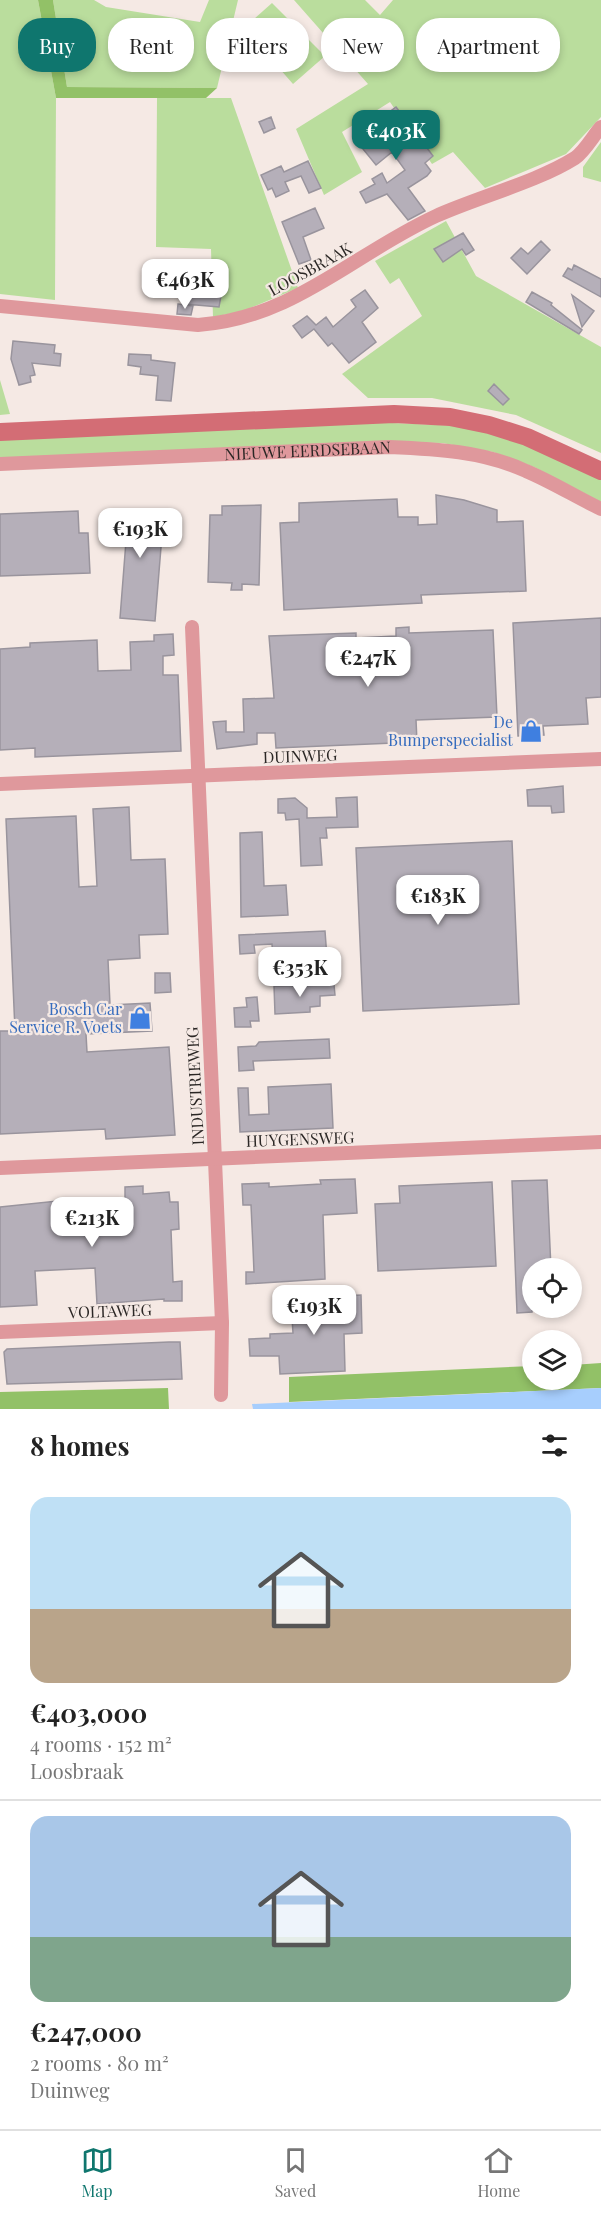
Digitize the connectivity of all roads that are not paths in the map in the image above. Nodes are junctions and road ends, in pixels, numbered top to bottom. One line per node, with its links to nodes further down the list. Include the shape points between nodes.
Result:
1 (601, 126): 2 (street, LOOSBRAAK, via 577,157 434,217 262,314 198,325)
2 (0, 306)
3 (0, 432): 5 (main road, NIEUWE EERDSEBAAN, via 394,414 450,417 527,436)
4 (0, 464): 6 (street, NIEUWE EERDSEBAAN, via 389,447 449,450 525,470)
5 (601, 471)
6 (601, 509)
7 (192, 627): 9 (street, INDUSTRIEWEG)
8 (601, 759): 9 (street, DUINWEG)
9 (198, 777): 10 (street, DUINWEG); 12 (street, INDUSTRIEWEG)
10 (0, 784)
11 (601, 1142): 12 (street, HUYGENSWEG)
12 (215, 1159): 13 (street, HUYGENSWEG); 14 (street, INDUSTRIEWEG)
13 (0, 1168)
14 (222, 1323): 15 (street, VOLTAWEG); 16 (street, INDUSTRIEWEG)
15 (0, 1332)
16 (221, 1395)

